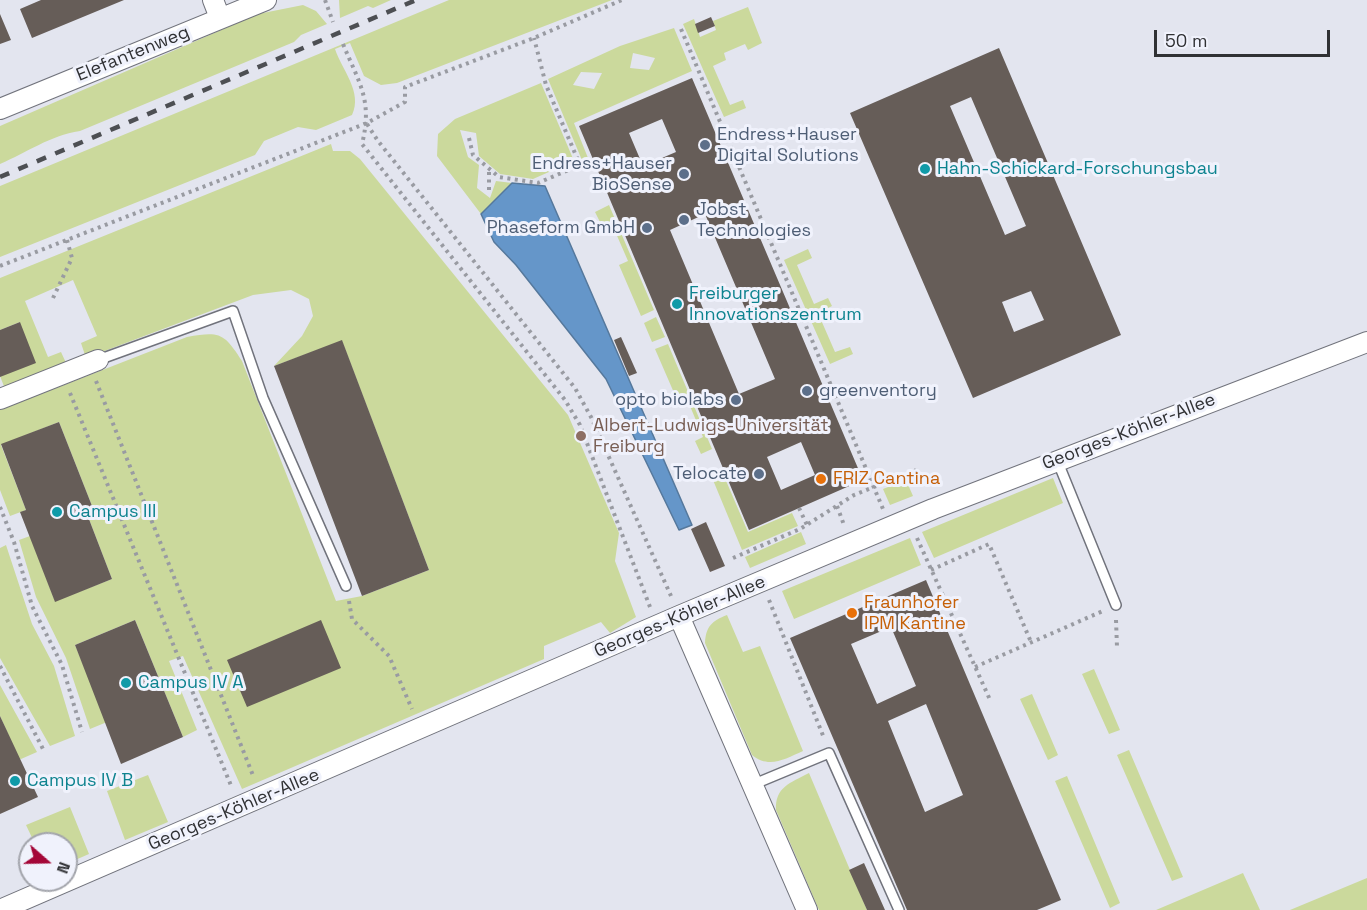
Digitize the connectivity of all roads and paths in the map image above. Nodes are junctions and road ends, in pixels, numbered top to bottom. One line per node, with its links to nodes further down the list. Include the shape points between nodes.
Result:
1 (266, 0): 4 (street, Elefantenweg)
2 (325, 0): 5 (path)
3 (622, 0): 7 (path)
4 (216, 9): 9 (street, Elefantenweg)
5 (333, 22)
6 (681, 29): 23 (path)
7 (534, 38): 10 (path, via 405,87 405,102); 12 (path, via 546,85 580,165 538,183 499,177)
8 (343, 44): 10 (path, via 367,105)
9 (0, 109)
10 (367, 123): 14 (path); 34 (path, via 575,388); 35 (path, via 362,144 580,425)
11 (469, 138): 12 (path, via 473,155)
12 (489, 168): 13 (path)
13 (489, 190)
14 (67, 240): 15 (path); 16 (path, via 72,258)
15 (0, 266)
16 (53, 298)
17 (1367, 342): 21 (street, Georges-Köhler-Allee)
18 (93, 362): 19 (street); 32 (lane, via 233,311 263,398); 46 (path)
19 (62, 375): 20 (street); 47 (path)
20 (0, 399)
21 (1056, 459): 26 (street, Georges-Köhler-Allee); 33 (lane)
22 (916, 470): 23 (path)
23 (874, 487): 27 (path); 28 (path)
24 (0, 507): 42 (path, via 32,606 62,665)
25 (799, 508): 27 (path)
26 (909, 519): 28 (street, Georges-Köhler-Allee); 30 (path)
27 (807, 525): 29 (path)
28 (890, 527): 31 (street, Georges-Köhler-Allee)
29 (733, 558)
30 (931, 570): 36 (path, via 989,544); 39 (path)
31 (763, 582): 34 (street, Georges-Köhler-Allee); 44 (path)
32 (346, 586): 41 (path, via 352,619 389,656 410,707)
33 (1116, 605): 36 (path); 37 (path)
34 (680, 616): 35 (street, Georges-Köhler-Allee); 45 (street)
35 (658, 626): 41 (street, Georges-Köhler-Allee)
36 (1030, 642): 39 (path)
37 (1117, 647)
38 (0, 666): 43 (path)
39 (975, 666): 40 (path)
40 (991, 702)
41 (424, 727): 46 (street, Georges-Köhler-Allee)
42 (82, 732)
43 (43, 749)
44 (829, 753): 45 (lane); 50 (lane)
45 (752, 785): 49 (street)
46 (262, 798): 47 (street, Georges-Köhler-Allee)
47 (241, 807): 48 (street, Georges-Köhler-Allee)
48 (0, 910)
49 (807, 910)
50 (899, 910)

